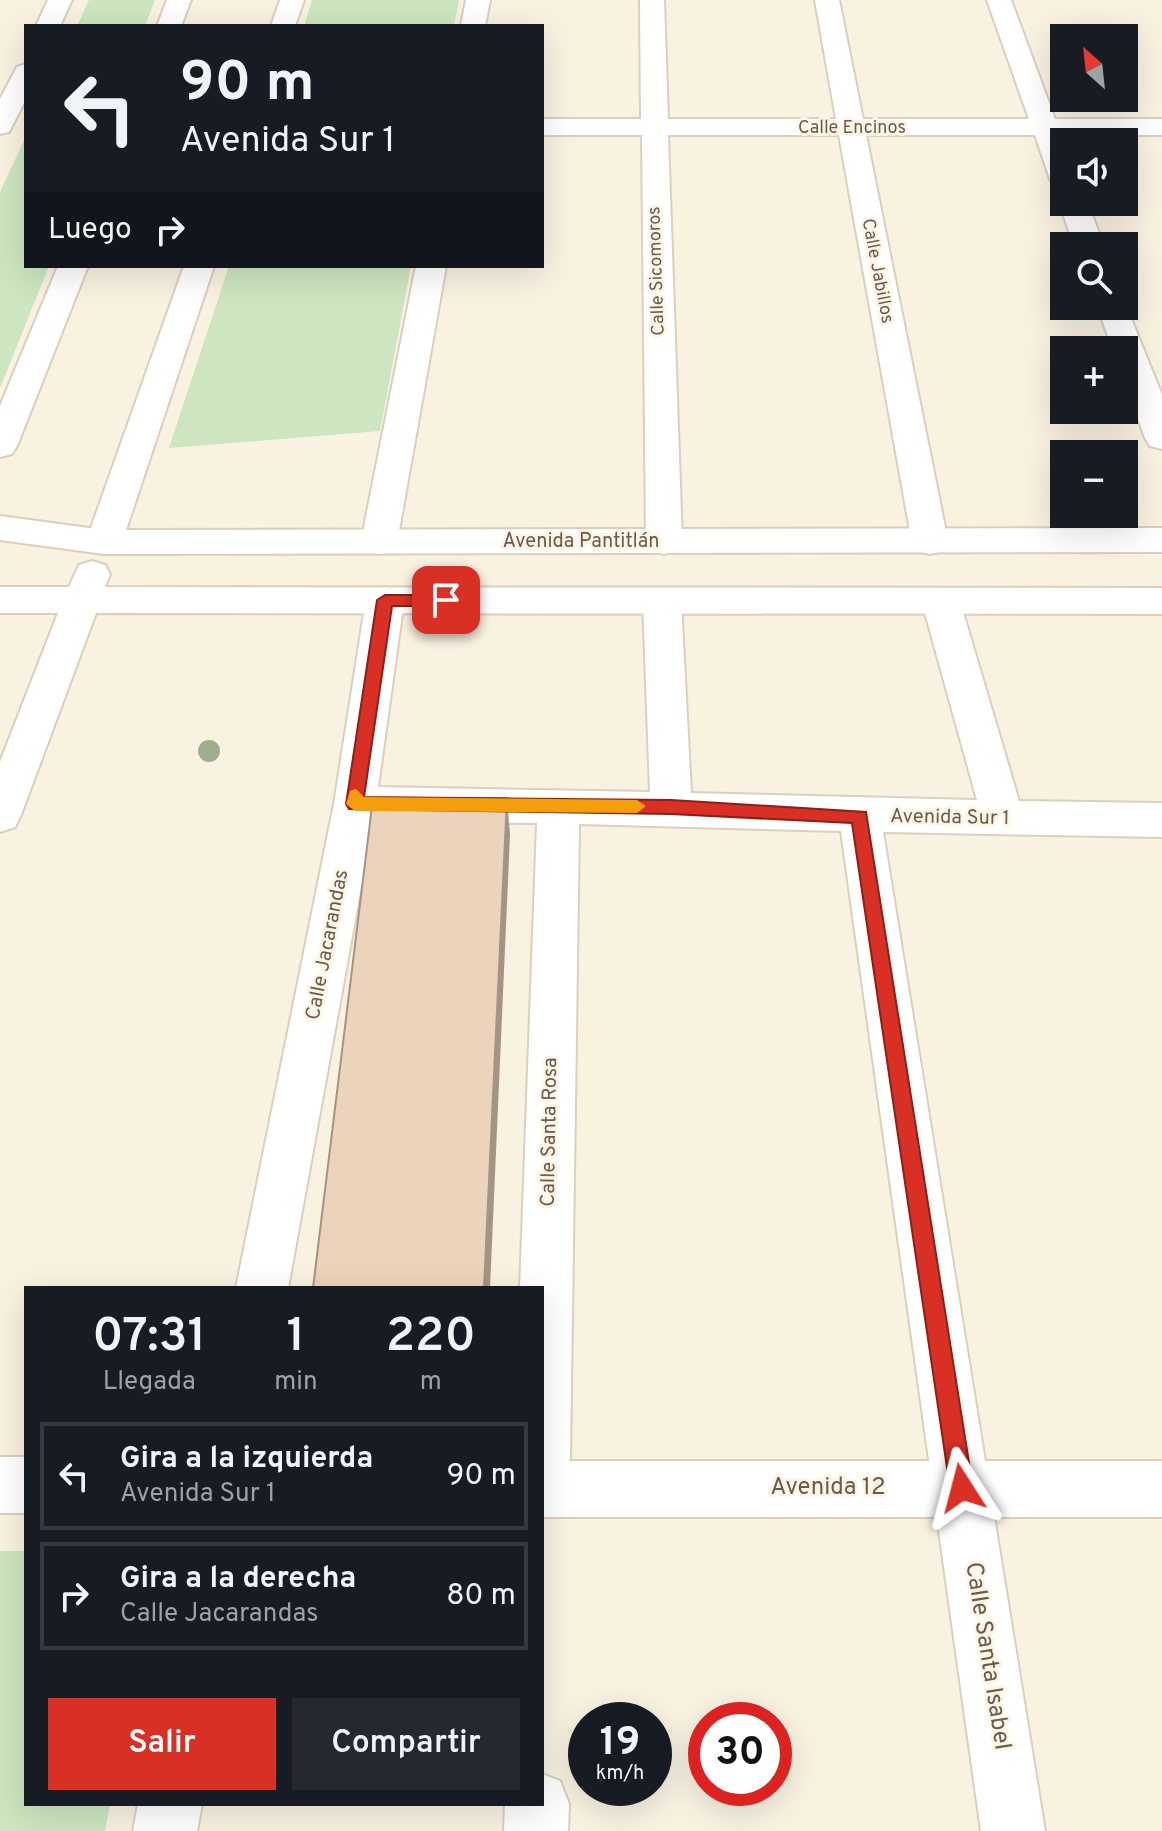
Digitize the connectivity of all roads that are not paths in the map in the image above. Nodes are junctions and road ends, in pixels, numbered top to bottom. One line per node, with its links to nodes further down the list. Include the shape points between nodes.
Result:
1 (60, 0): 8 (street)
2 (179, 0): 9 (street)
3 (292, 0): 10 (street)
4 (478, 0): 11 (street)
5 (652, 0): 16 (street, Calle Sicomoros)
6 (827, 0): 17 (street, Calle Jabillos)
7 (999, 0): 18 (street)
8 (49, 24)
9 (170, 24)
10 (284, 24)
11 (473, 24)
12 (24, 76): 13 (street)
13 (0, 126)
14 (544, 127): 16 (street, Calle Encinos)
15 (1162, 127): 18 (street, Calle Encinos)
16 (653, 128): 17 (street, Calle Encinos); 30 (street, Calle Sicomoros)
17 (849, 128): 18 (street, Calle Encinos); 31 (street, Calle Jabillos)
18 (1045, 128): 19 (street)
19 (1050, 141)
20 (72, 268): 25 (street)
21 (198, 268): 28 (street)
22 (431, 268): 29 (street)
23 (1117, 320): 24 (street)
24 (1162, 438)
25 (0, 446)
26 (0, 528): 28 (street, Avenida Pantitlán)
27 (1162, 540): 31 (street, Avenida Pantitlán)
28 (104, 542): 29 (street, Avenida Pantitlán); 33 (street)
29 (379, 542): 30 (street, Avenida Pantitlán)
30 (664, 542): 31 (street, Avenida Pantitlán)
31 (930, 542)
32 (0, 600): 33 (street)
33 (82, 600): 34 (street); 41 (street)
34 (385, 600): 35 (street); 38 (street, Calle Jacarandas)
35 (662, 601): 37 (street); 40 (street)
36 (1162, 601): 37 (street)
37 (941, 602): 43 (street)
38 (355, 804): 39 (street, Avenida Sur 1); 45 (street, Calle Jacarandas)
39 (558, 805): 40 (street, Avenida Sur 1); 46 (street, Calle Santa Rosa)
40 (671, 807): 42 (street, Avenida Sur 1)
41 (0, 815)
42 (860, 817): 43 (street, Avenida Sur 1); 49 (street, Calle Santa Isabel)
43 (1003, 819): 44 (street, Avenida Sur 1)
44 (1162, 820)
45 (262, 1286)
46 (544, 1377)
47 (0, 1485): 48 (street)
48 (24, 1485)
49 (962, 1488): 50 (street, Avenida 12); 51 (street, Avenida 12); 56 (street, Calle Santa Isabel)
50 (544, 1489)
51 (1162, 1489)
52 (170, 1806): 54 (street)
53 (537, 1806): 55 (street)
54 (165, 1831)
55 (536, 1831)
56 (1013, 1831)

